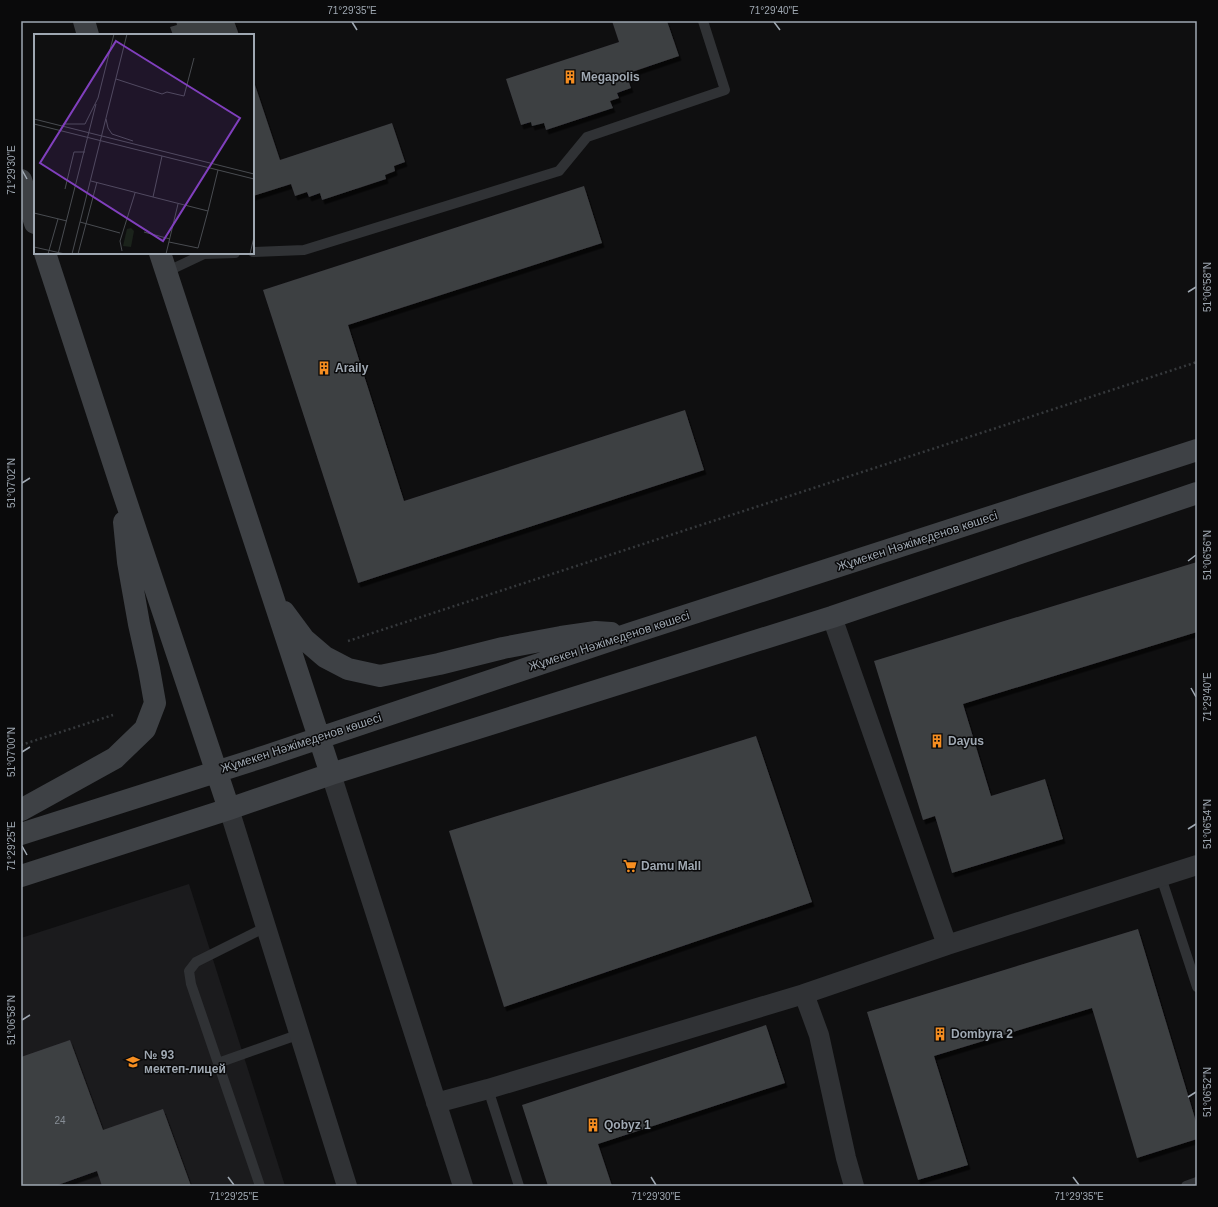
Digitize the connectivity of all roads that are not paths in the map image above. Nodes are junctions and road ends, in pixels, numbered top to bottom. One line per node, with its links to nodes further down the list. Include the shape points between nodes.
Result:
1 (84, 21): 3 (main road)
2 (703, 21): 6 (lane, via 725,90 587,137 559,171 304,250)
3 (88, 34)
4 (21, 180): 5 (main road)
5 (34, 220)
6 (254, 252)
7 (45, 254): 11 (main road)
8 (204, 254): 9 (lane)
9 (163, 263): 13 (main road)
10 (1197, 450): 15 (main road, Жұмекен Нәжімеденов көшесі)
11 (122, 489): 17 (main road); 20 (main road, via 128,562 155,704 145,729 115,758)
12 (1197, 493): 14 (main road)
13 (271, 594): 15 (main road, via 304,639 325,657 348,669 380,676 561,637 596,632); 16 (main road)
14 (832, 617): 18 (main road); 26 (street)
15 (632, 633): 16 (main road, Жұмекен Нәжімеденов көшесі)
16 (318, 738): 17 (main road, Жұмекен Нәжімеденов көшесі); 18 (main road)
17 (217, 771): 19 (main road); 21 (main road, Жұмекен Нәжімеденов көшесі)
18 (331, 774): 19 (main road); 32 (street)
19 (229, 809): 23 (main road); 25 (street)
20 (21, 810)
21 (21, 834)
22 (1197, 865): 24 (street)
23 (21, 876)
24 (1161, 877): 26 (street); 27 (lane)
25 (266, 927): 29 (street); 30 (lane, via 196,962 189,971 191,984)
26 (947, 945): 28 (street)
27 (1197, 987)
28 (804, 994): 31 (street); 38 (street, via 819,1035)
29 (300, 1034): 30 (lane); 35 (street)
30 (218, 1063): 34 (lane)
31 (488, 1089): 32 (street); 37 (lane)
32 (436, 1103): 36 (street)
33 (1197, 1182): 39 (lane)
34 (260, 1186)
35 (347, 1186)
36 (463, 1186)
37 (519, 1186)
38 (854, 1186)
39 (1186, 1186)

